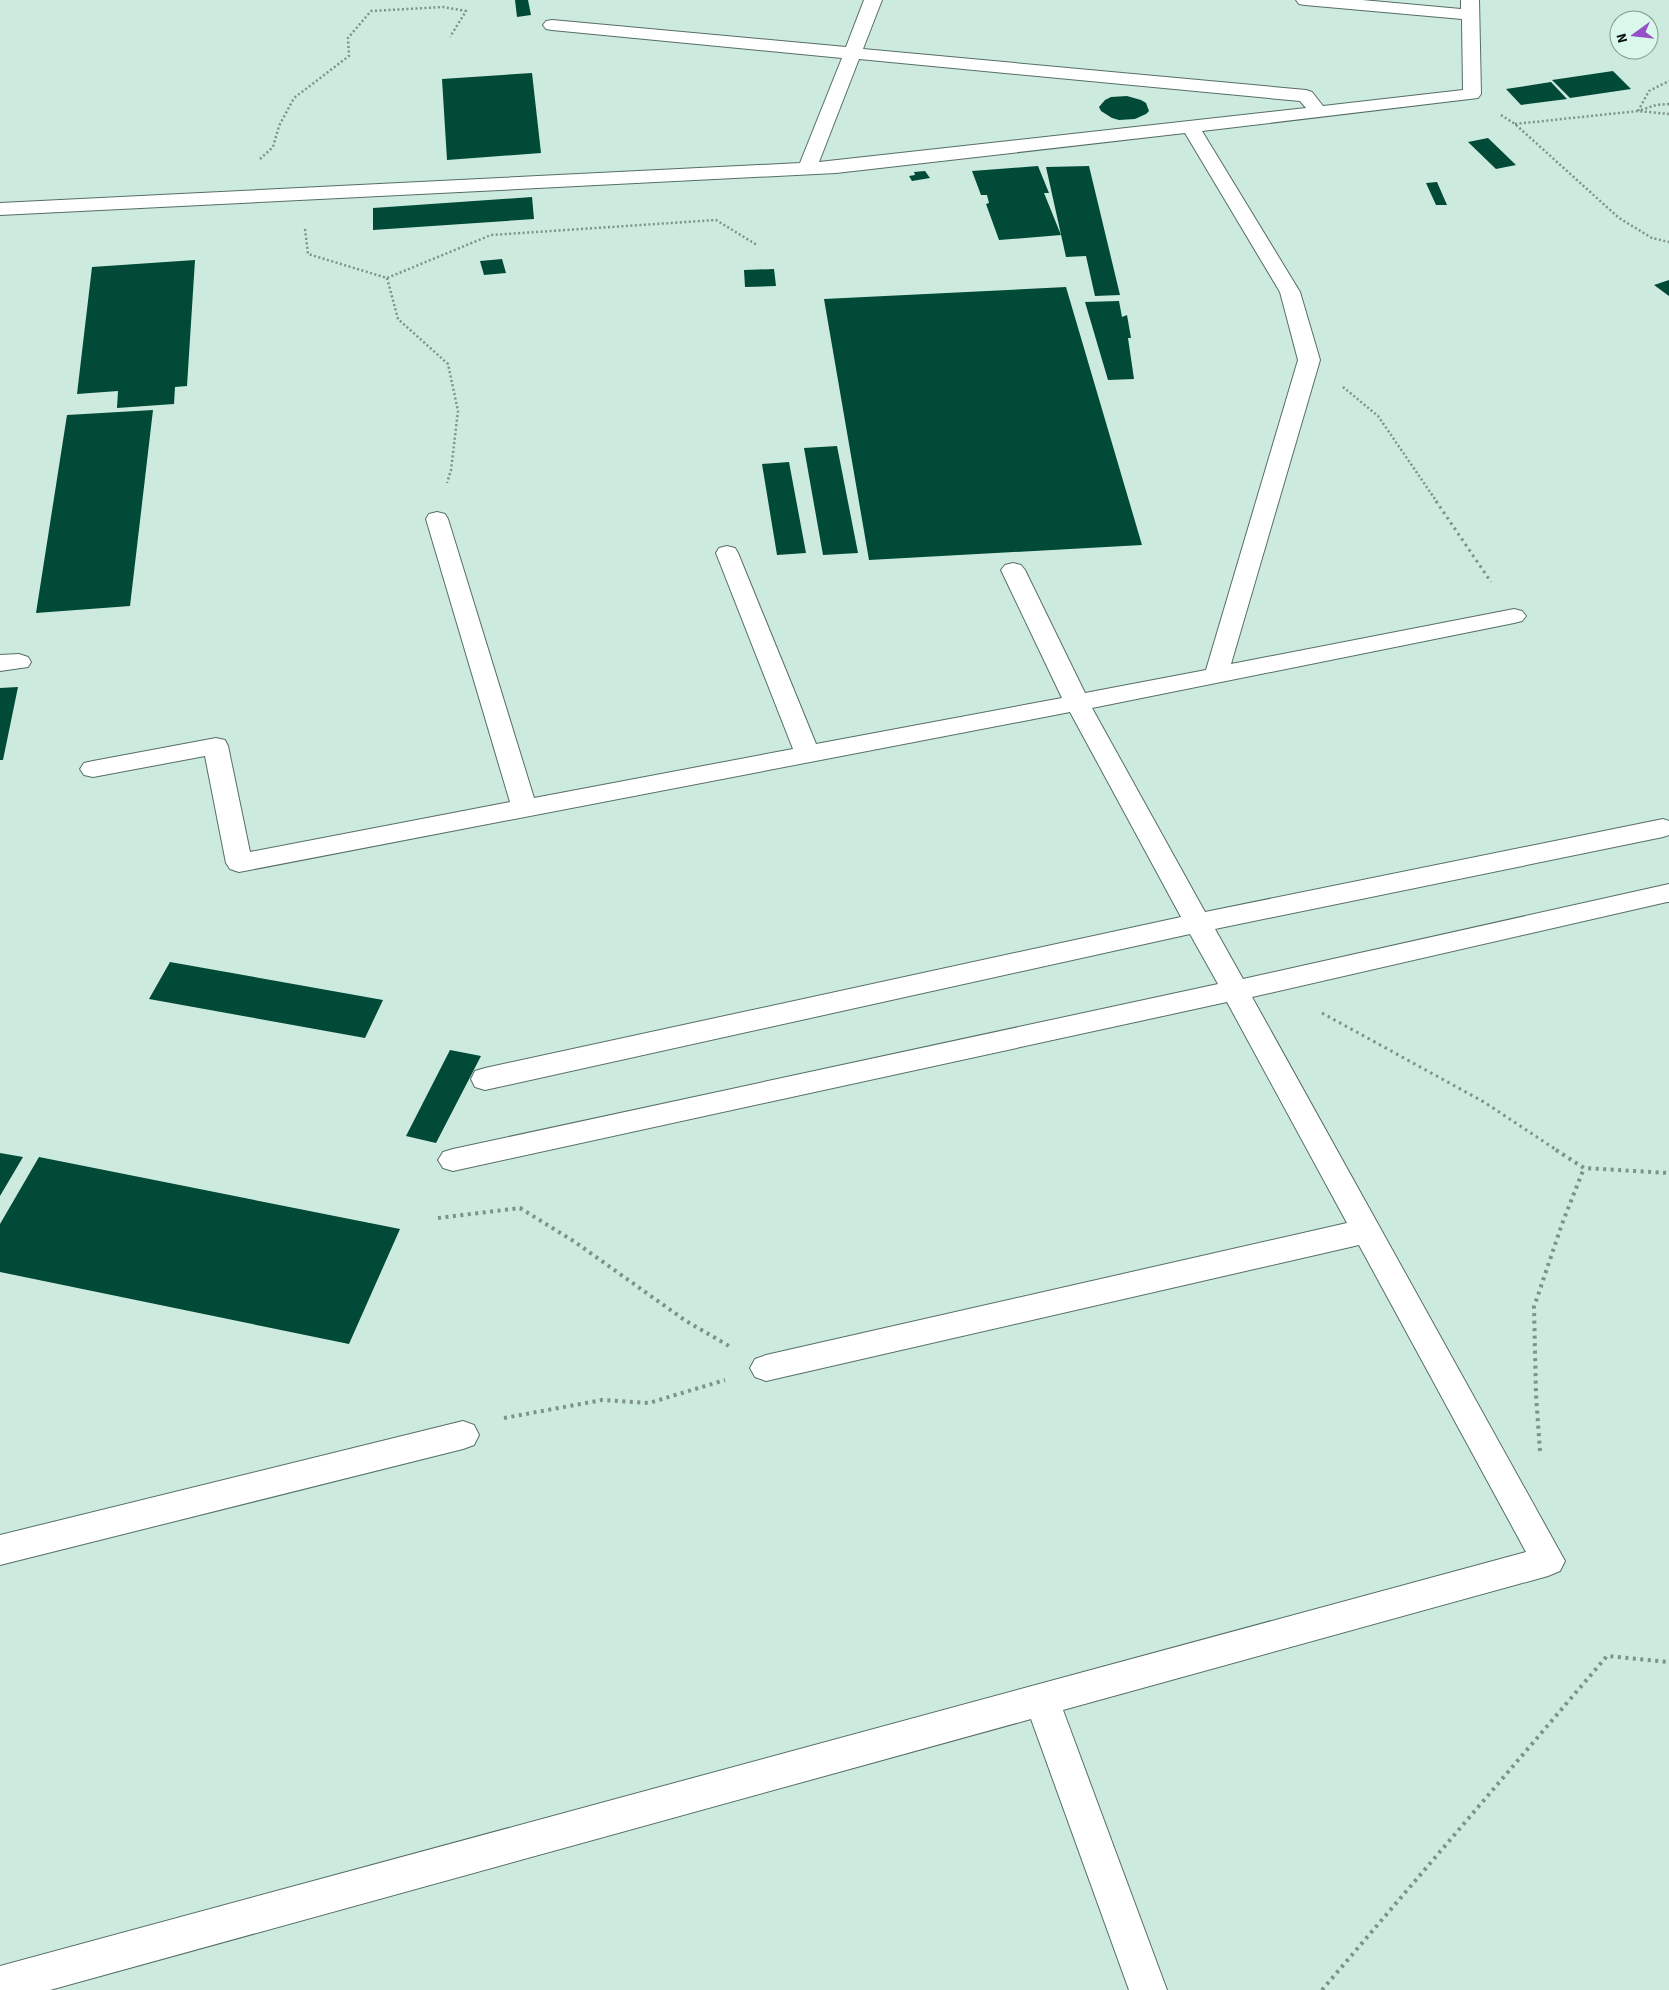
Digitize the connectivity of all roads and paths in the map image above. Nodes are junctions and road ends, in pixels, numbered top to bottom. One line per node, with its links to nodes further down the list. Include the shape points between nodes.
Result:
1 (873, 0): 6 (street)
2 (1305, 0): 3 (street)
3 (1470, 7): 10 (street, via 1472,94)
4 (552, 25): 6 (street)
5 (450, 37): 15 (path, via 466,11 443,7 371,11 348,38 349,56 294,98 279,126 273,147 259,159)
6 (852, 53): 10 (street, via 1306,96); 13 (street)
7 (1669, 81): 9 (path, via 1649,91)
8 (1669, 104): 9 (path, via 1656,104)
9 (1638, 111): 11 (path); 17 (path, via 1515,124 1619,218 1652,238)
10 (1319, 112): 12 (street)
11 (1669, 114)
12 (1190, 126): 13 (street); 20 (street, via 1290,292)
13 (807, 169): 14 (street)
14 (301, 194): 15 (street); 19 (path, via 308,254)
15 (246, 197): 16 (street)
16 (0, 209)
17 (1669, 242)
18 (758, 245): 19 (path, via 716,220 491,234)
19 (387, 278): 21 (path, via 398,319 448,364 458,411 451,470)
20 (1309, 360): 24 (path, via 1378,416); 25 (street)
21 (437, 519): 29 (street)
22 (727, 553): 27 (street)
23 (1013, 570): 26 (street)
24 (1514, 616): 25 (street)
25 (1216, 676): 26 (street)
26 (1077, 703): 27 (street); 32 (street)
27 (808, 755): 29 (street)
28 (93, 769): 29 (street, via 216,746 239,863)
29 (525, 809)
30 (1663, 828): 32 (street)
31 (1667, 893): 33 (street)
32 (1198, 923): 34 (street); 35 (street)
33 (1280, 980): 34 (street); 37 (path, via 1326,1016 1484,1102)
34 (1234, 990): 36 (street); 40 (street)
35 (485, 1079)
36 (453, 1160)
37 (1584, 1168): 38 (path); 43 (path, via 1534,1307)
38 (1669, 1173)
39 (438, 1218): 41 (path, via 520,1208 575,1242 686,1321)
40 (1366, 1231): 41 (street); 46 (street, via 1548,1561)
41 (766, 1368): 42 (path, via 649,1403 602,1400 498,1419)
42 (463, 1435): 44 (street)
43 (1540, 1454)
44 (0, 1550)
45 (1669, 1662): 49 (path, via 1607,1656)
46 (1042, 1700): 47 (street); 48 (street)
47 (0, 1985)
48 (1148, 1990)
49 (1322, 1990)

